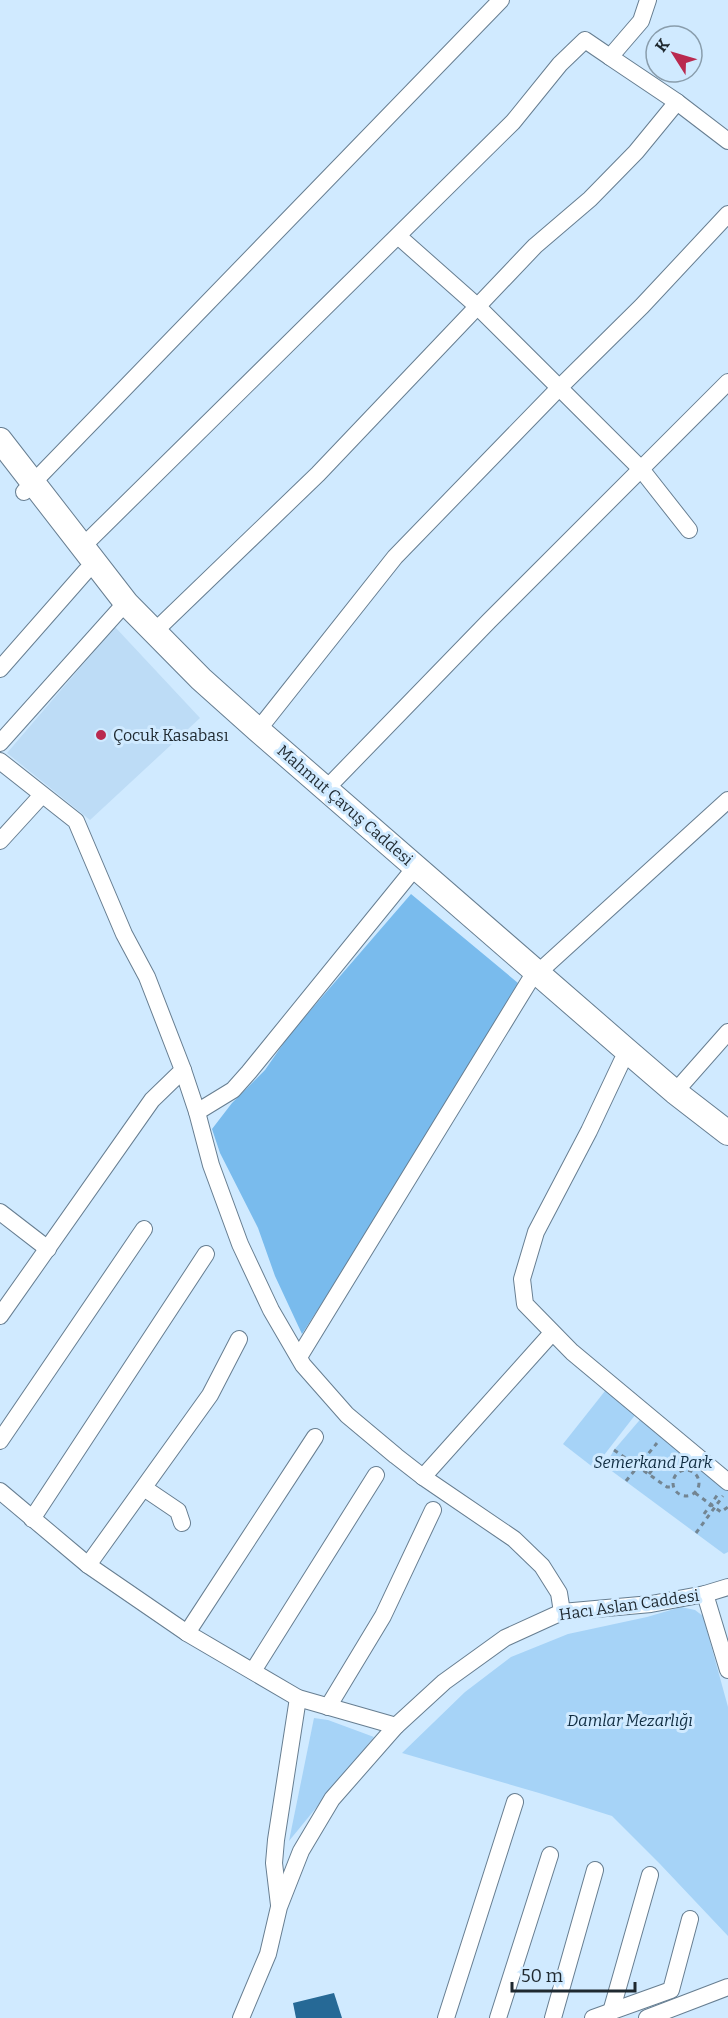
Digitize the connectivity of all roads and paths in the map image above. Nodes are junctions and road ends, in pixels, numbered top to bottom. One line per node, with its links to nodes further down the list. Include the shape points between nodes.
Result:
1 (501, 0): 14 (street)
2 (648, 0): 3 (street, via 641,21)
3 (610, 57): 4 (street); 7 (street, via 585,40 513,122)
4 (677, 102): 5 (street); 8 (street, via 590,200 535,246)
5 (728, 141)
6 (728, 214): 10 (street)
7 (398, 236): 8 (street); 16 (street)
8 (477, 306): 10 (street); 18 (street, via 318,474)
9 (728, 382): 13 (street)
10 (559, 387): 13 (street); 20 (street, via 395,556)
11 (0, 440): 14 (main road, Mahmut Çavuş Caddesi)
12 (0, 460): 14 (main road)
13 (641, 469): 15 (street); 23 (street)
14 (29, 488): 16 (main road, Mahmut Çavuş Caddesi)
15 (689, 530)
16 (84, 559): 17 (main road); 18 (main road, Mahmut Çavuş Caddesi); 19 (street)
17 (120, 609): 21 (street); 27 (main road, via 215,704)
18 (154, 632): 20 (main road, Mahmut Çavuş Caddesi)
19 (0, 669)
20 (258, 730): 23 (main road, Mahmut Çavuş Caddesi)
21 (0, 743)
22 (0, 761): 24 (street)
23 (326, 789): 28 (main road, Mahmut Çavuş Caddesi)
24 (42, 795): 26 (street); 31 (street, via 76,821 124,934 147,977)
25 (728, 800): 28 (street)
26 (0, 841)
27 (408, 875): 28 (main road); 33 (street, via 233,1090)
28 (534, 977): 30 (main road); 32 (main road, Mahmut Çavuş Caddesi); 43 (street)
29 (728, 1032): 32 (street)
30 (622, 1061): 35 (main road); 41 (street, via 536,1232 522,1279 525,1304)
31 (183, 1070): 33 (street); 38 (street, via 152,1100)
32 (675, 1092): 34 (main road, Mahmut Çavuş Caddesi)
33 (197, 1112): 43 (street, via 240,1245 270,1310)
34 (728, 1133)
35 (728, 1149)
36 (0, 1212): 38 (street)
37 (144, 1229): 46 (street)
38 (48, 1249): 40 (street)
39 (206, 1254): 65 (street)
40 (0, 1316)
41 (552, 1333): 44 (street); 52 (street)
42 (239, 1339): 55 (street, via 210,1395)
43 (299, 1358): 52 (street, via 347,1415)
44 (666, 1432): 49 (path); 54 (street)
45 (315, 1437): 72 (street)
46 (0, 1442)
47 (614, 1450): 49 (path)
48 (661, 1458): 50 (path)
49 (638, 1466): 50 (path); 53 (path)
50 (649, 1473): 56 (path)
51 (376, 1475): 74 (street)
52 (423, 1477): 71 (street, via 514,1539 542,1566 559,1593)
53 (626, 1481)
54 (723, 1487): 60 (path)
55 (144, 1488): 66 (street, via 177,1511); 68 (street)
56 (673, 1488): 59 (path, via 682,1496); 59 (path, via 676,1475 687,1470 697,1477)
57 (728, 1490): 61 (path)
58 (0, 1491): 65 (street)
59 (695, 1493): 60 (path)
60 (711, 1504): 61 (path); 64 (path)
61 (715, 1507): 62 (path, via 721,1512); 67 (path)
62 (728, 1507)
63 (433, 1510): 76 (street, via 383,1616)
64 (704, 1514)
65 (32, 1519): 68 (street)
66 (182, 1523)
67 (696, 1533)
68 (88, 1565): 72 (street)
69 (728, 1587): 70 (street, Hacı Aslan Caddesi)
70 (705, 1594): 71 (street, Hacı Aslan Caddesi, via 651,1604); 73 (street)
71 (562, 1612): 77 (street, Hacı Aslan Caddesi, via 505,1638 444,1682)
72 (187, 1633): 74 (street)
73 (728, 1670)
74 (253, 1671): 75 (street)
75 (298, 1698): 76 (street); 82 (street, via 276,1840 274,1863)
76 (328, 1707): 77 (street)
77 (396, 1726): 82 (street, Hacı Aslan Caddesi, via 332,1799 301,1851)
78 (515, 1802): 87 (street)
79 (550, 1855): 88 (street)
80 (595, 1870): 89 (street)
81 (650, 1875): 85 (street)
82 (279, 1907): 86 (street, Hacı Aslan Caddesi, via 268,1954)
83 (690, 1919): 85 (street, via 671,1990)
84 (728, 1988): 91 (street)
85 (611, 2012): 90 (street)
86 (241, 2018)
87 (446, 2018)
88 (498, 2018)
89 (553, 2018)
90 (593, 2018)
91 (647, 2018)

